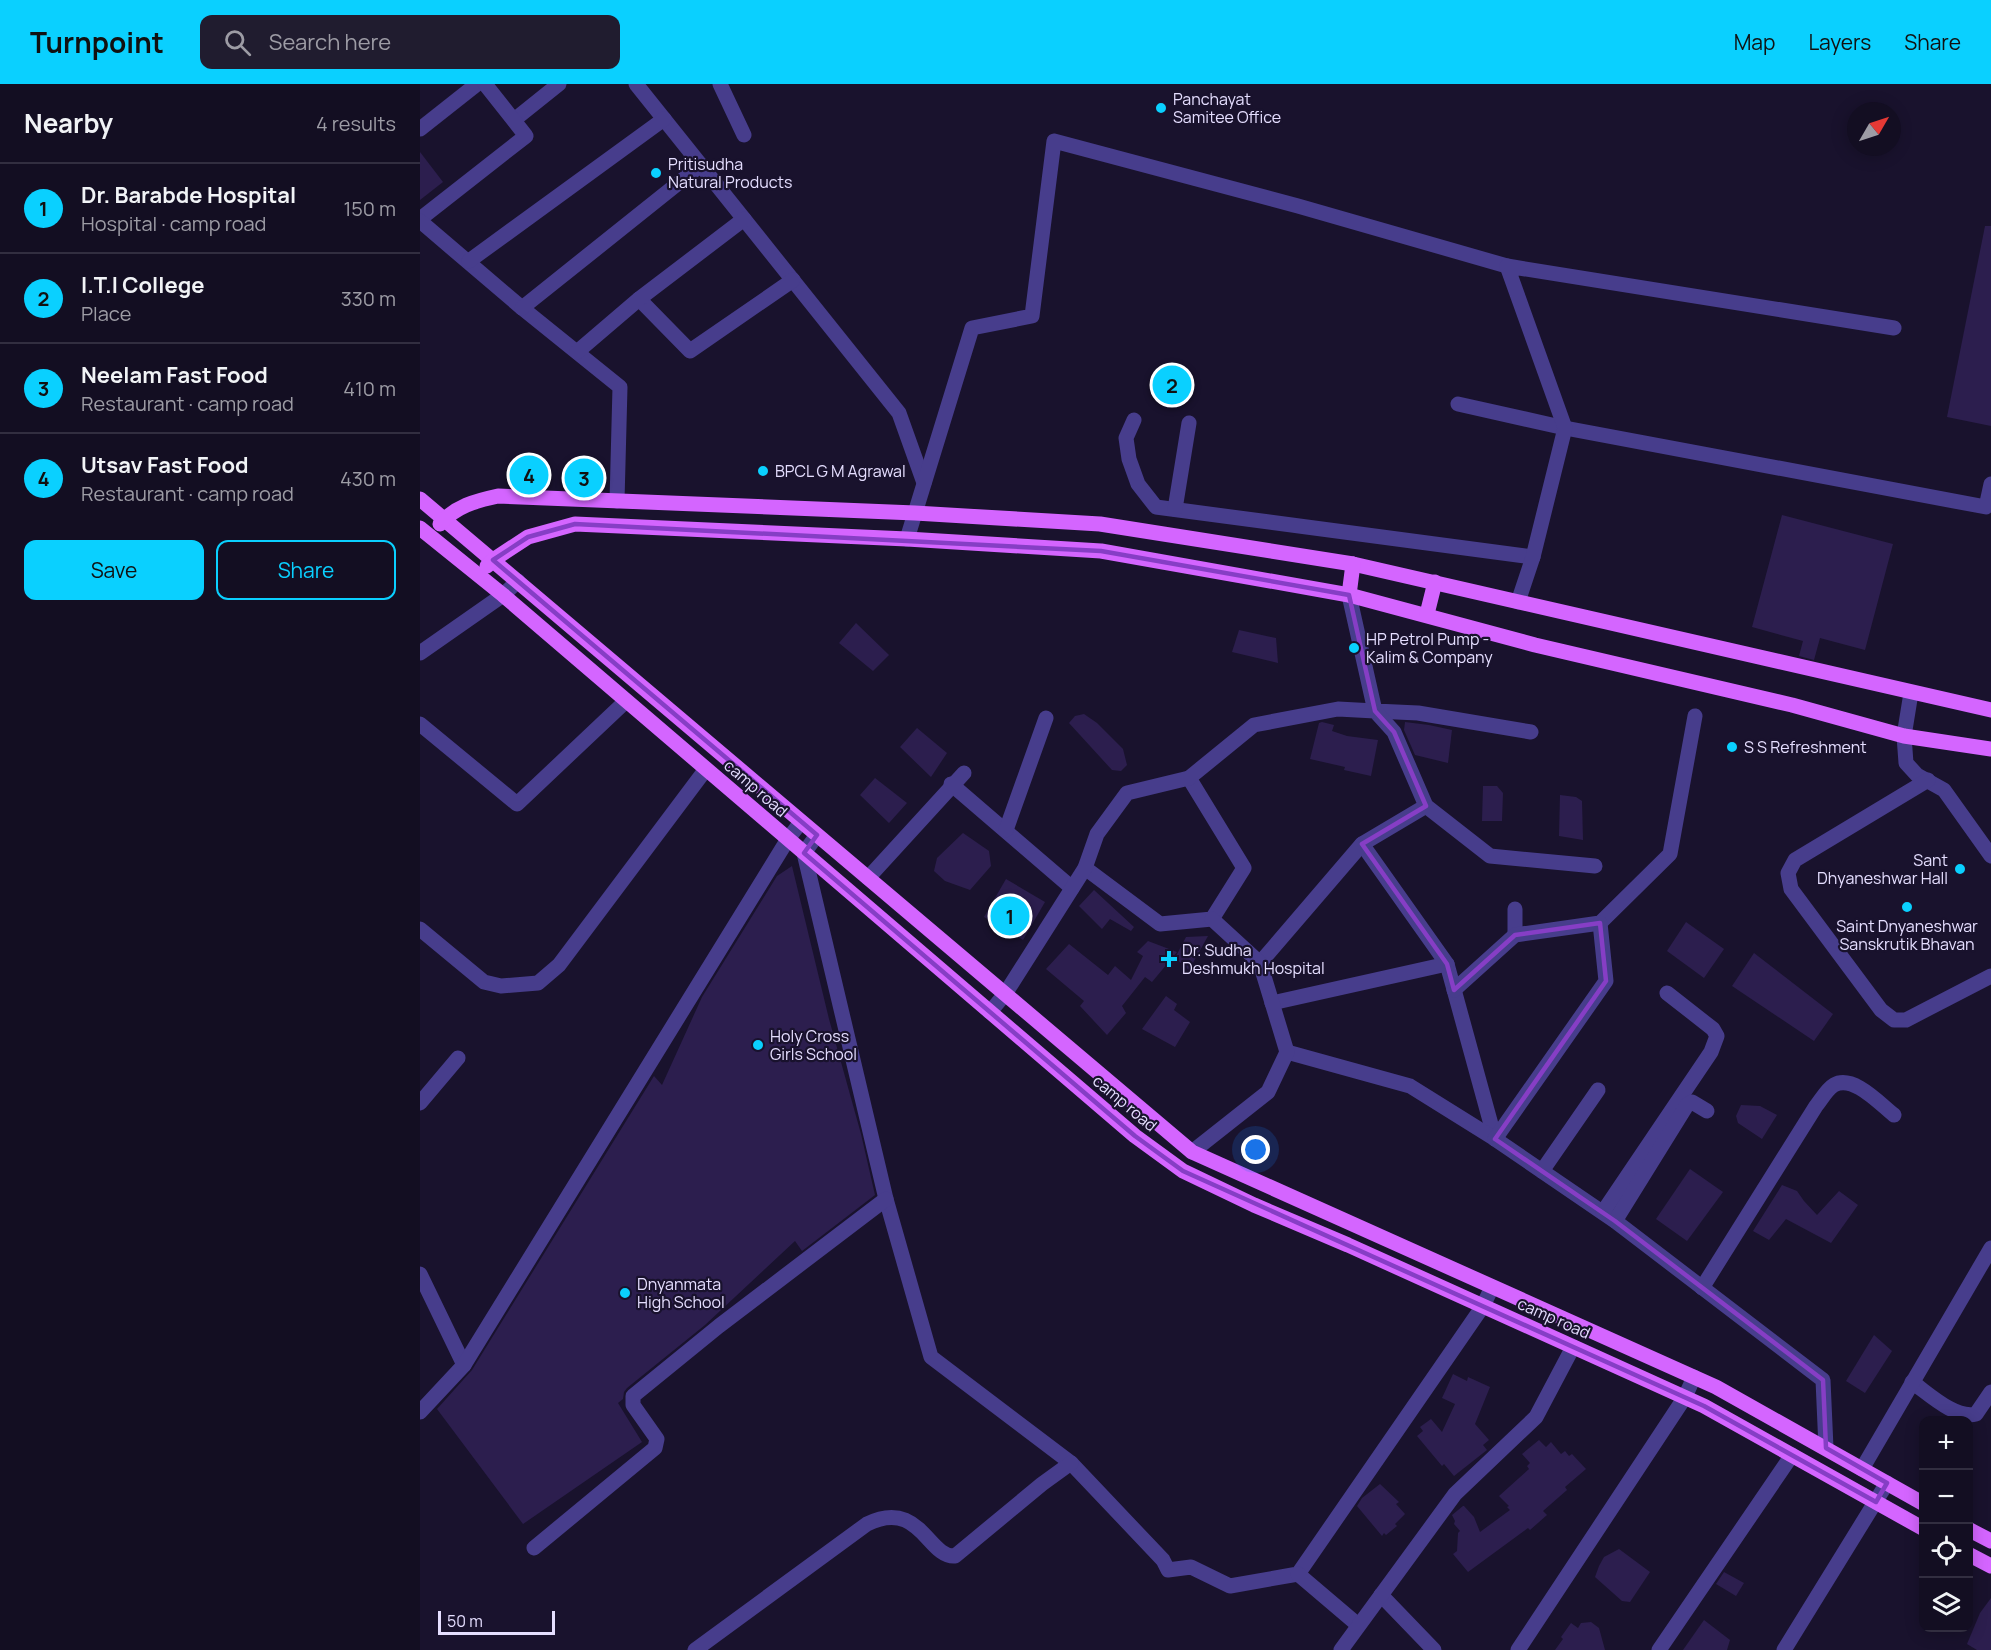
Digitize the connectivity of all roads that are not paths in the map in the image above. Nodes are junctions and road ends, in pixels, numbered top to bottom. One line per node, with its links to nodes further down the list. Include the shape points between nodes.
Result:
1 (477, 84): 8 (street)
2 (486, 84): 7 (street)
3 (560, 84): 7 (street)
4 (636, 84): 6 (street)
5 (720, 84): 9 (street)
6 (664, 119): 10 (street); 13 (street)
7 (514, 120): 12 (street, via 526,136)
8 (420, 129)
9 (744, 135)
10 (701, 165): 11 (street); 17 (street)
11 (744, 219): 15 (street); 16 (street)
12 (420, 220): 13 (street)
13 (469, 261): 17 (street)
14 (1507, 266): 18 (street); 23 (street); 24 (street, via 1054,141 1032,316 972,328)
15 (793, 280): 16 (street, via 690,351); 24 (street, via 899,413)
16 (639, 299): 19 (street)
17 (522, 308): 19 (street)
18 (1894, 328)
19 (576, 352): 27 (street, via 620,387)
20 (1458, 404): 23 (street)
21 (1134, 420): 28 (street, via 1126,438 1138,484 1156,507)
22 (1189, 423): 28 (street)
23 (1565, 428): 25 (street, via 1986,507); 35 (street)
24 (924, 483): 29 (street)
25 (1991, 484)
26 (420, 499): 30 (main road, camp road)
27 (617, 501): 29 (main road); 30 (main road, via 498,496 472,501)
28 (1175, 509): 35 (street)
29 (915, 513): 33 (street); 37 (main road, via 1100,524)
30 (445, 519): 31 (main road); 32 (main road, camp road)
31 (425, 532): 34 (main road, camp road)
32 (467, 539): 34 (main road); 36 (main road, camp road)
33 (907, 539): 36 (main road, via 575,524 528,537); 42 (main road, via 1101,551)
34 (453, 554): 38 (main road, camp road)
35 (1533, 557): 43 (street)
36 (493, 560): 38 (main road); 39 (main road, camp road)
37 (1353, 564): 40 (main road); 42 (main road)
38 (479, 575): 41 (main road, camp road)
39 (518, 581): 41 (street); 45 (main road, camp road)
40 (1435, 582): 43 (main road); 44 (main road)
41 (503, 595): 46 (main road, camp road); 47 (street)
42 (1349, 595): 44 (main road); 51 (street)
43 (1518, 602): 48 (main road)
44 (1427, 614): 56 (main road, via 1535,645 1792,705)
45 (577, 631): 46 (main road); 64 (main road, camp road)
46 (563, 647): 49 (main road, camp road)
47 (420, 653)
48 (1911, 693): 50 (main road); 56 (street)
49 (626, 701): 54 (street, via 517,804); 58 (main road, camp road)
50 (1991, 710)
51 (1375, 711): 55 (street, via 1418,713); 60 (street, via 1338,710 1254,724); 63 (street, via 1394,732)
52 (1695, 716): 77 (street, via 1670,854)
53 (1046, 718): 65 (street)
54 (420, 724)
55 (1531, 732)
56 (1904, 736): 57 (main road); 61 (street, via 1906,763)
57 (1991, 749)
58 (706, 769): 67 (main road, camp road); 78 (street, via 559,965 538,982 501,986 484,982)
59 (964, 773): 62 (street)
60 (1189, 778): 72 (street, via 1127,793 1097,834); 76 (street, via 1244,868)
61 (1928, 780): 70 (street, via 1944,790); 82 (street, via 1795,860 1788,873 1791,890 1881,1010 1894,1020 1906,1020)
62 (951, 784): 65 (street); 73 (street)
63 (1426, 806): 68 (street); 71 (street, via 1490,856)
64 (801, 822): 66 (main road, camp road); 67 (street)
65 (1006, 830): 74 (street)
66 (817, 835): 69 (street); 73 (main road, camp road)
67 (788, 839): 69 (main road, camp road); 105 (street)
68 (1362, 844): 80 (street); 81 (street)
69 (804, 853): 87 (main road, camp road); 97 (street)
70 (1991, 856)
71 (1596, 866)
72 (1085, 868): 74 (street); 76 (street, via 1160,924)
73 (868, 878): 85 (main road, camp road)
74 (1071, 888): 85 (street)
75 (1515, 909): 79 (street)
76 (1212, 919): 80 (street)
77 (1600, 923): 79 (street); 94 (street, via 1606,981)
78 (420, 929)
79 (1515, 935): 83 (street)
80 (1260, 963): 86 (street)
81 (1447, 964): 83 (street); 86 (street)
82 (1991, 976)
83 (1454, 990): 94 (street)
84 (1667, 993): 98 (street, via 1713,1029 1717,1036 1715,1044)
85 (1005, 994): 87 (street); 95 (main road, camp road)
86 (1272, 1003): 88 (street)
87 (990, 1012): 103 (main road, camp road, via 1135,1136 1183,1171)
88 (1287, 1052): 94 (street, via 1410,1086); 95 (street, via 1268,1092)
89 (458, 1058): 91 (street)
90 (1598, 1090): 96 (street)
91 (420, 1103)
92 (1707, 1111): 98 (street, via 1692,1102 1687,1105)
93 (1894, 1115): 102 (street, via 1856,1084 1833,1085)
94 (1495, 1139): 96 (street)
95 (1192, 1152): 101 (main road, camp road)
96 (1542, 1172): 98 (street)
97 (886, 1199): 113 (street, via 931,1358); 121 (street, via 633,1396 633,1405 657,1439 655,1448)
98 (1609, 1216): 102 (street)
99 (1991, 1248): 107 (street)
100 (420, 1274): 105 (street)
101 (1492, 1287): 103 (street); 106 (main road, camp road)
102 (1702, 1288): 111 (street, via 1823,1380)
103 (1483, 1306): 104 (main road, camp road); 124 (street)
104 (1573, 1347): 109 (main road, camp road); 125 (street, via 1536,1417 1455,1494)
105 (464, 1365): 110 (street)
106 (1695, 1377): 109 (street); 111 (main road, camp road)
107 (1912, 1382): 108 (street, via 1958,1414 1968,1416 1976,1414); 114 (street)
108 (1991, 1392)
109 (1685, 1397): 112 (main road, camp road); 130 (street)
110 (420, 1412)
111 (1826, 1448): 114 (main road, camp road)
112 (1792, 1455): 116 (main road, camp road); 131 (street)
113 (1071, 1463): 124 (street, via 1168,1570 1191,1567 1230,1586); 127 (street, via 956,1556 946,1555 913,1523 894,1517 879,1518)
114 (1862, 1469): 115 (main road, camp road)
115 (1887, 1483): 116 (street); 117 (main road, camp road)
116 (1876, 1502): 118 (main road, camp road); 132 (street)
117 (1919, 1502)
118 (1919, 1526)
119 (1973, 1531): 120 (main road)
120 (1991, 1541)
121 (534, 1548)
122 (1973, 1557): 123 (main road)
123 (1991, 1566)
124 (1298, 1574): 126 (street)
125 (1381, 1595): 126 (street); 129 (street)
126 (1358, 1625): 128 (street)
127 (695, 1650)
128 (1341, 1650)
129 (1434, 1650)
130 (1518, 1650)
131 (1659, 1650)
132 (1784, 1650)

